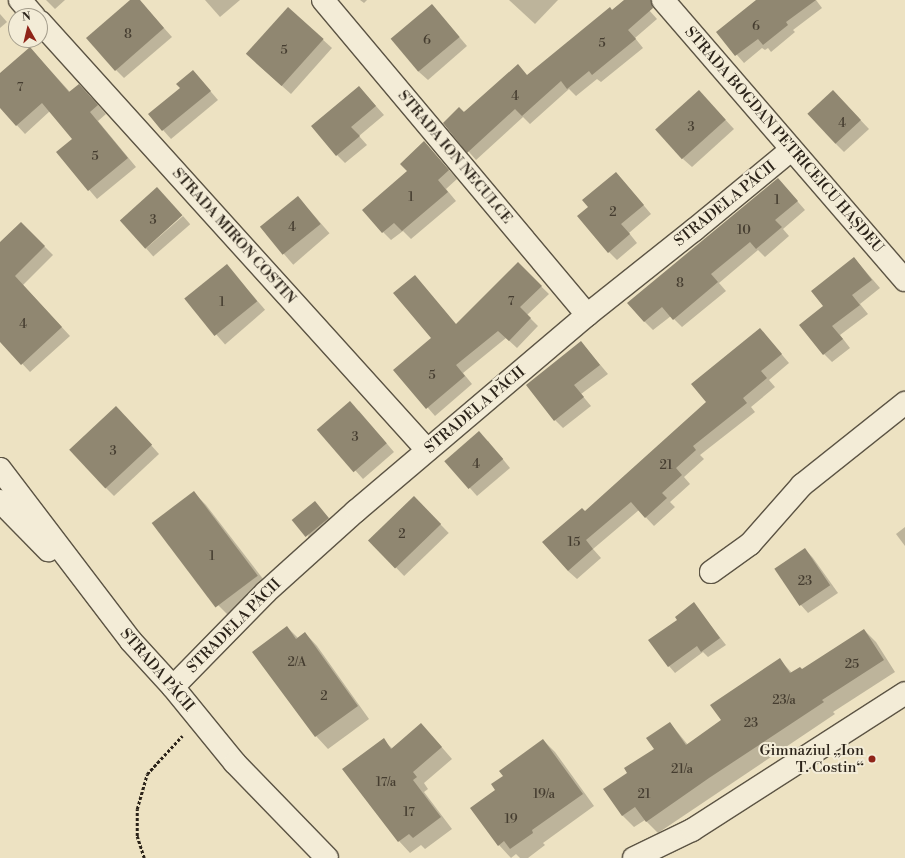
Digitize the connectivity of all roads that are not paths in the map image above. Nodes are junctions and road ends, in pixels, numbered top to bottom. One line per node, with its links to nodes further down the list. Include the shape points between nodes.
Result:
1 (20, 0): 4 (street)
2 (323, 0): 8 (street, STRADA ION NECULCE)
3 (663, 0): 6 (street, STRADA BOGDAN PETRICEICU HAȘDEU)
4 (27, 8)
5 (48, 31): 10 (street, STRADA MIRON COSTIN)
6 (791, 150): 7 (street, STRADA BOGDAN PETRICEICU HAȘDEU); 8 (street, STRADELA PĂCII)
7 (905, 280)
8 (587, 315): 10 (street, STRADELA PĂCII)
9 (905, 403): 13 (street, via 802,485 750,544)
10 (428, 450): 15 (street, STRADELA PĂCII, via 266,592)
11 (0, 469): 14 (street, STRADA PĂCII)
12 (0, 501): 14 (street, via 57,560)
13 (711, 572)
14 (88, 586): 15 (street, STRADA PĂCII, via 131,642)
15 (173, 687): 17 (street, STRADA PĂCII, via 235,763)
16 (905, 692): 18 (street, via 692,830)
17 (328, 858)
18 (634, 858)

